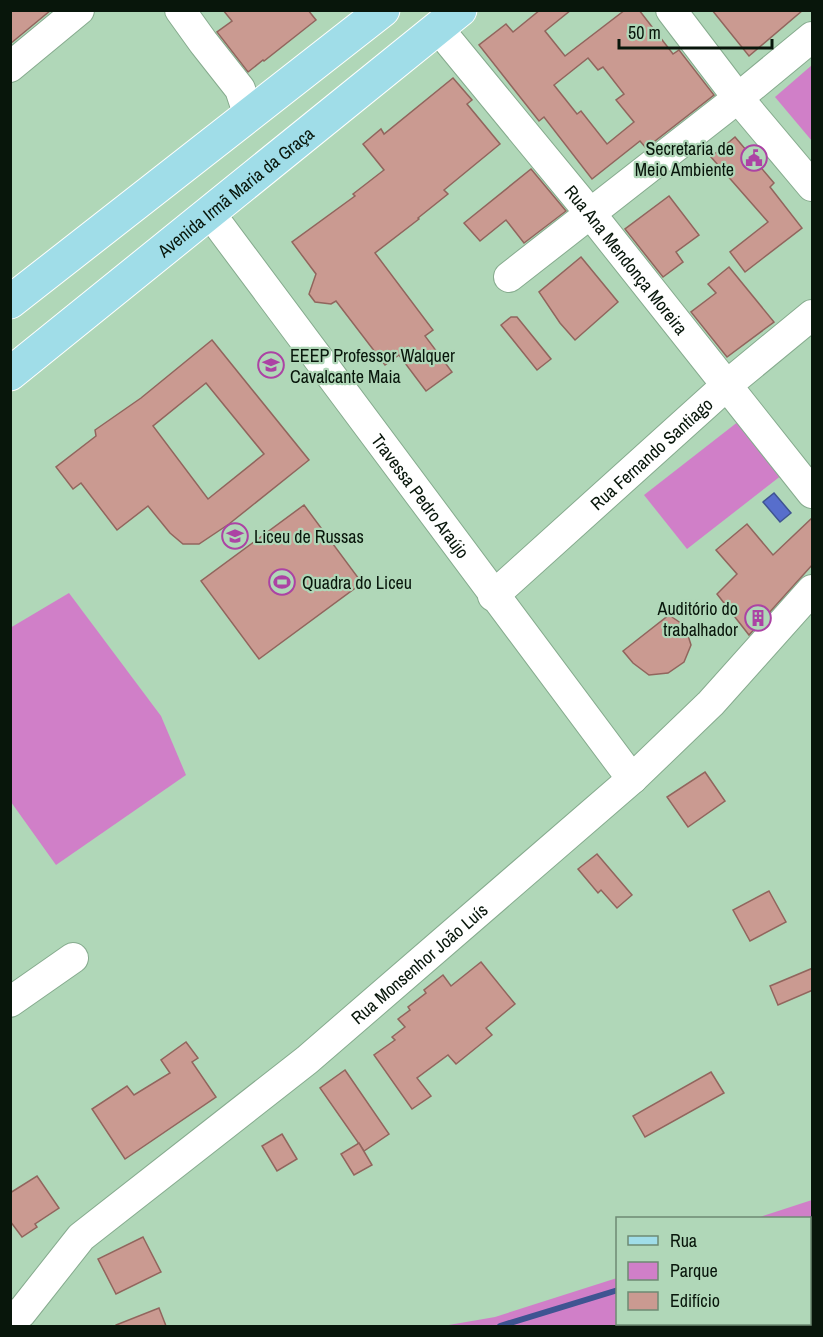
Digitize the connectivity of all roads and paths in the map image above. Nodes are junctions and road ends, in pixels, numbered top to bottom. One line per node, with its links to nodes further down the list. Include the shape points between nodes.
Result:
1 (79, 10): 7 (street)
2 (180, 10): 9 (street, via 240,89)
3 (383, 10): 9 (main road)
4 (672, 10): 8 (street)
5 (449, 19): 11 (main road, Avenida Irmã Maria da Graça); 12 (street, Rua Ana Mendonça Moreira)
6 (813, 37): 8 (street)
7 (10, 67)
8 (738, 98): 10 (street); 12 (street)
9 (249, 116): 14 (main road)
10 (813, 186)
11 (209, 212): 16 (main road, Avenida Irmã Maria da Graça); 20 (street, Travessa Pedro Araújo)
12 (590, 213): 13 (street); 17 (street, Rua Ana Mendonça Moreira)
13 (509, 277)
14 (10, 302)
15 (813, 315): 17 (street, Rua Fernando Santiago)
16 (10, 374)
17 (727, 385): 18 (street, Rua Ana Mendonça Moreira); 20 (street, Rua Fernando Santiago)
18 (813, 493)
19 (813, 590): 21 (street, Rua Monsenhor João Luís, via 711,703)
20 (493, 596): 21 (street, Travessa Pedro Araújo)
21 (632, 779): 24 (street, Rua Monsenhor João Luís, via 307,1060 81,1237)
22 (73, 958): 23 (street)
23 (10, 1002)
24 (17, 1318)

